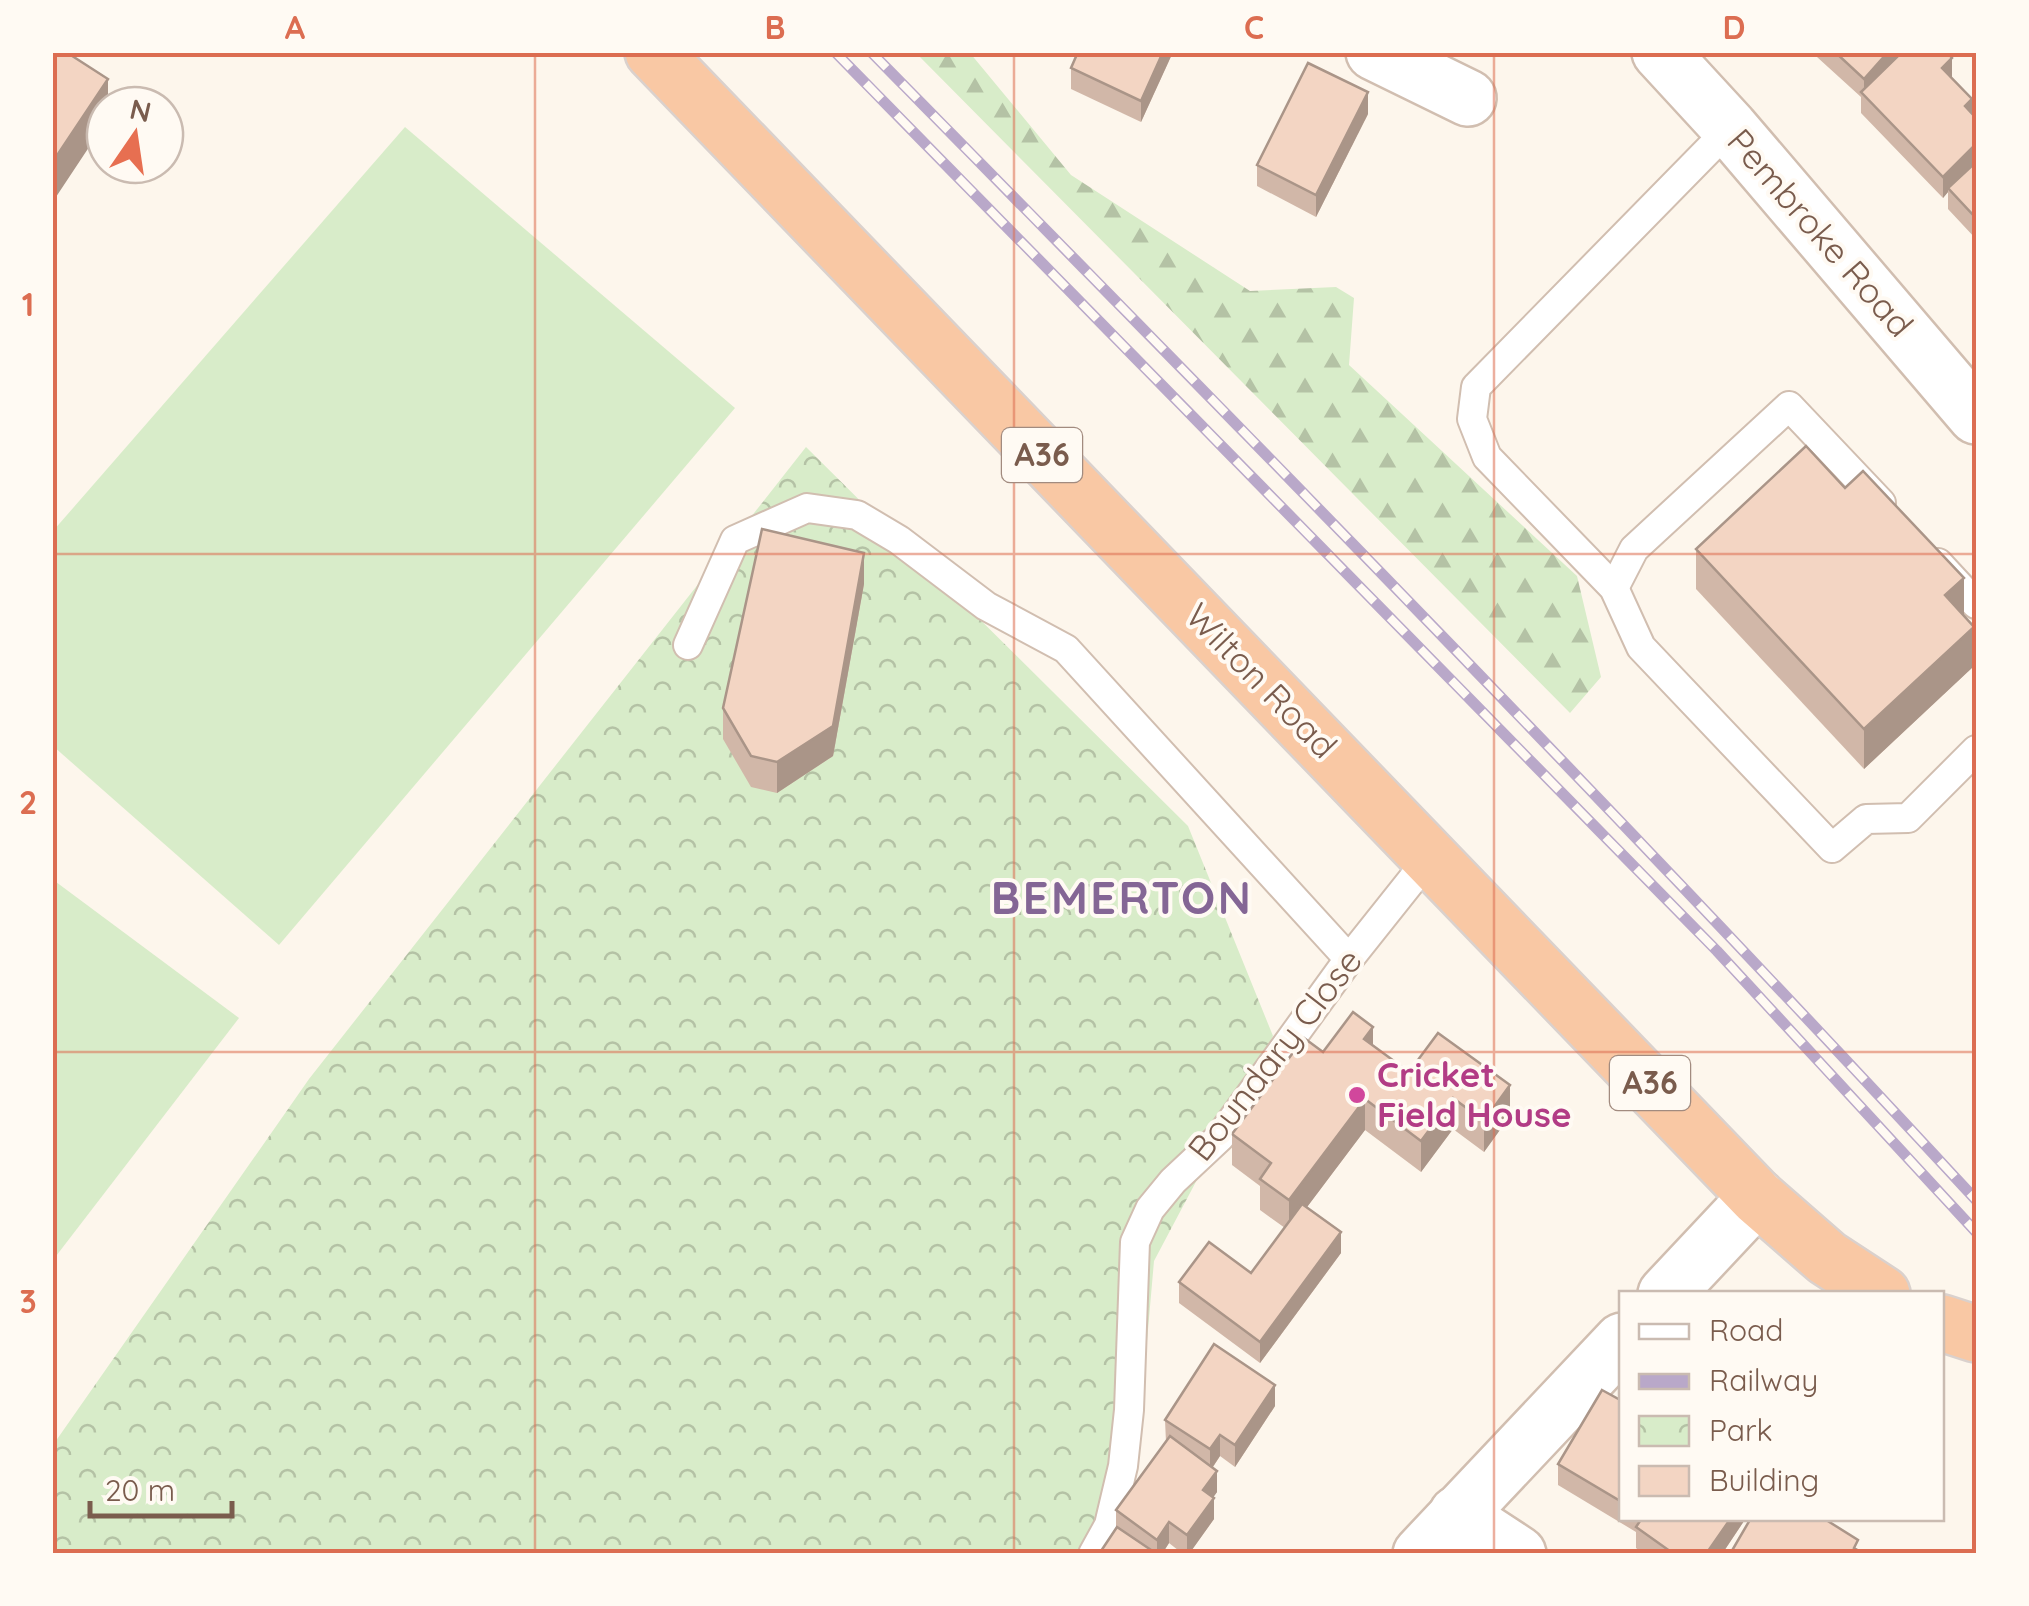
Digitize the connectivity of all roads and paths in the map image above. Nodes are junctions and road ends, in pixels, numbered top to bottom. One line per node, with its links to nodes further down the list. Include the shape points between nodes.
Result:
1 (654, 52): 13 (highway, Wilton Road / A36)
2 (1374, 52): 4 (street)
3 (1660, 52): 5 (street, Pembroke Road)
4 (1468, 98)
5 (1730, 128): 6 (street, Pembroke Road); 9 (lane, via 1476,387 1472,419 1487,457)
6 (1976, 416)
7 (1896, 519): 9 (lane, via 1788,406 1634,549)
8 (1923, 547): 10 (lane)
9 (1614, 588): 12 (lane, via 1641,647 1832,848 1866,820 1908,818)
10 (1976, 604)
11 (688, 645): 14 (lane, via 735,540 806,508 857,515 986,606 1066,649)
12 (1976, 750)
13 (1432, 856): 14 (lane, Boundary Close); 15 (highway, Wilton Road / A36)
14 (1349, 960): 22 (lane, Boundary Close, via 1220,1137 1150,1209 1136,1242 1122,1466 1109,1525)
15 (1758, 1197): 16 (street); 17 (highway, Wilton Road / A36, via 1827,1258)
16 (1669, 1291)
17 (1877, 1291)
18 (1944, 1324): 19 (highway)
19 (1976, 1334)
20 (1619, 1344): 21 (street)
21 (1458, 1514): 23 (street); 24 (street)
22 (1093, 1554)
23 (1421, 1554)
24 (1518, 1554)

